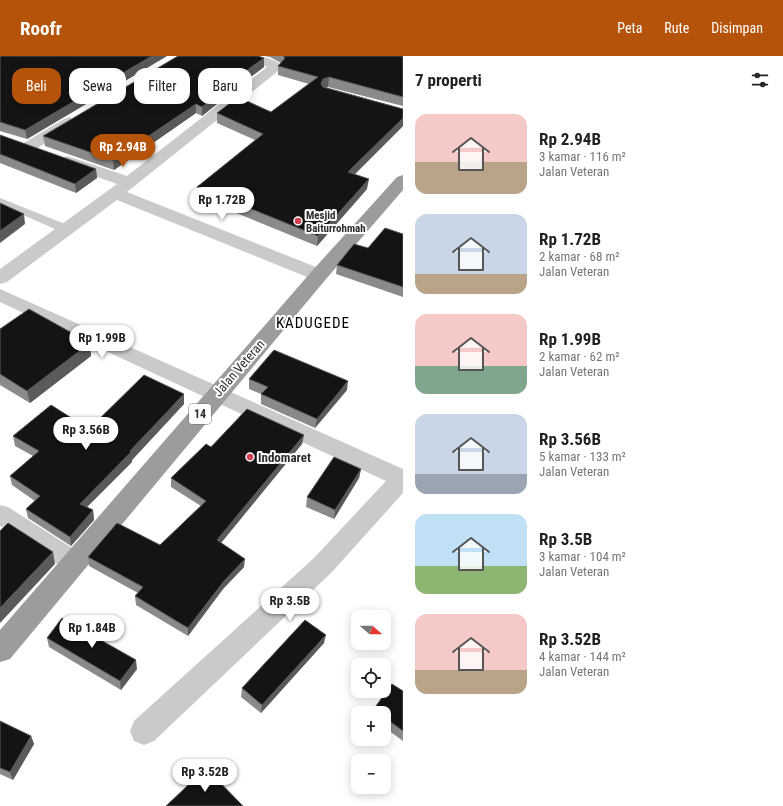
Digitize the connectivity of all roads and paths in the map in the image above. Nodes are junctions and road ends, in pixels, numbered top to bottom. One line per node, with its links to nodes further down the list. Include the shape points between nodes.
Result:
1 (250, 56): 4 (street, via 276,67)
2 (81, 116): 4 (street, via 21,145 53,156)
3 (403, 180): 7 (highway, Jalan Veteran / 14)
4 (121, 188): 6 (street); 7 (street)
5 (0, 201): 6 (lane)
6 (66, 229): 8 (street)
7 (319, 275): 10 (highway, Jalan Veteran / 14)
8 (0, 278)
9 (0, 295): 10 (street)
10 (216, 394): 11 (street); 13 (highway, Jalan Veteran / 14)
11 (403, 479): 15 (street, via 323,565)
12 (0, 514): 13 (street)
13 (74, 562): 14 (highway, Jalan Veteran / 14)
14 (0, 650)
15 (144, 731)

